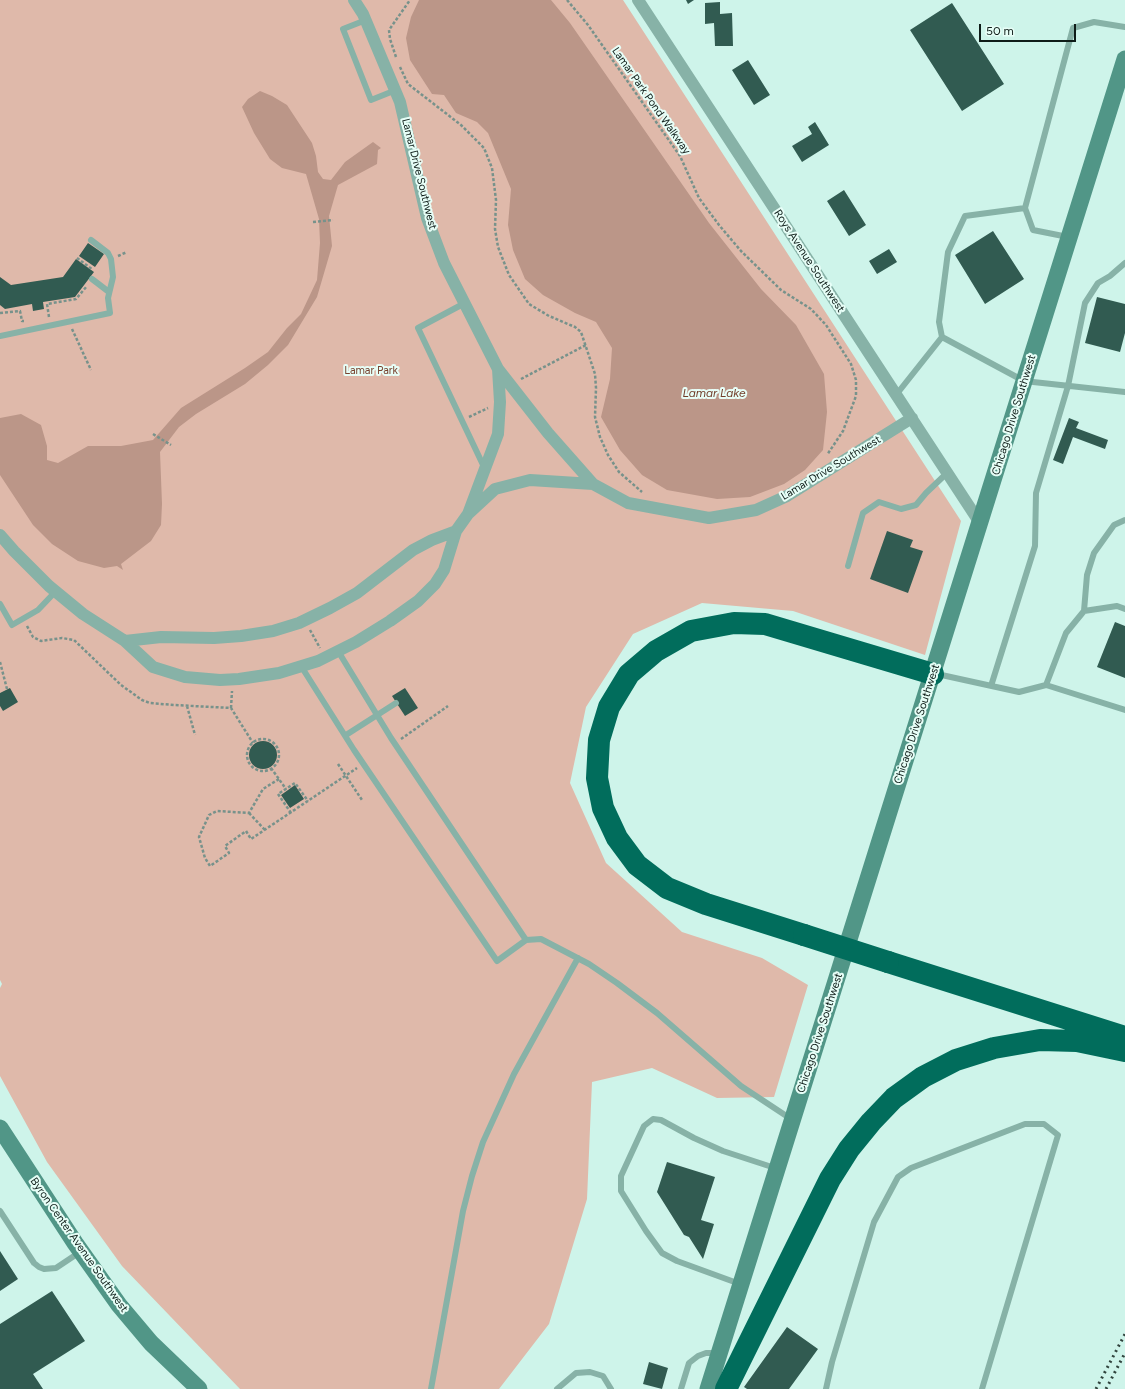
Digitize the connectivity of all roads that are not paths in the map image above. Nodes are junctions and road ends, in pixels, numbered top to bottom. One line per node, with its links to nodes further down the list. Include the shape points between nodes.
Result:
1 (354, 0): 3 (street, Lamar Drive Southwest)
2 (638, 0): 21 (street, Roys Avenue Southwest)
3 (366, 20): 6 (street, Lamar Drive Southwest); 6 (lane, via 343,29 372,100)
4 (1125, 27): 7 (lane, via 1094,22 1073,28)
5 (1125, 59): 8 (main road, Chicago Drive Southwest)
6 (396, 90): 14 (street, Lamar Drive Southwest, via 404,113 428,218 444,264)
7 (1025, 208): 8 (lane, via 1033,230); 16 (lane, via 964,216 948,252 939,322)
8 (1069, 238): 18 (main road, Chicago Drive Southwest)
9 (92, 240): 13 (lane, via 108,253 111,259 113,277)
10 (1125, 263): 11 (lane)
11 (1122, 270): 19 (lane, via 1098,283 1085,303)
12 (92, 279): 13 (lane)
13 (109, 292): 15 (lane, via 110,313)
14 (465, 303): 17 (street, Lamar Drive Southwest); 23 (lane, via 418,328)
15 (0, 336)
16 (942, 338): 18 (lane); 21 (lane)
17 (498, 368): 23 (street, Lamar Drive Southwest, via 498,434); 25 (street, Lamar Drive Southwest, via 548,433)
18 (1024, 381): 19 (lane); 28 (main road, Chicago Drive Southwest)
19 (1068, 386): 20 (lane); 41 (lane, via 1036,494 1035,546)
20 (1125, 392)
21 (896, 395): 22 (street, Roys Avenue Southwest)
22 (912, 418): 24 (street, Roys Avenue Southwest); 25 (street, Lamar Drive Southwest, via 788,496 756,510 709,518 675,514 628,504)
23 (484, 467): 26 (street, Lamar Drive Southwest)
24 (947, 473): 28 (street, Roys Avenue Southwest); 31 (lane, via 916,505 901,509 879,502 863,513)
25 (593, 484): 26 (street, via 530,480 495,489)
26 (468, 514): 29 (street, Lamar Drive Southwest)
27 (1125, 520): 35 (lane, via 1114,525 1094,553 1087,575)
28 (980, 523): 39 (main road, Chicago Drive Southwest)
29 (456, 531): 36 (street, via 413,550 357,592 330,608 273,631 214,638 161,637); 37 (street, Lamar Drive Southwest, via 444,570 435,584 418,601 390,621)
30 (0, 535): 32 (street, Lamar Drive Southwest, via 14,552)
31 (848, 566)
32 (56, 591): 33 (lane, via 38,610 12,625); 36 (street, Lamar Drive Southwest, via 83,614)
33 (0, 604)
34 (1125, 609): 35 (lane, via 1117,606)
35 (1084, 610): 40 (lane, via 1066,633)
36 (125, 641): 38 (street, Lamar Drive Southwest, via 153,667 185,677 232,679 279,673)
37 (338, 651): 38 (street, Lamar Drive Southwest); 44 (lane)
38 (301, 666): 45 (lane)
39 (933, 674): 41 (lane); 48 (highway, bridge, via 765,624 734,623 691,631 656,650 629,674 609,706 599,740 597,778 603,808 617,838 637,865 667,888 706,904); 50 (main road, Chicago Drive Southwest)
40 (1046, 685): 41 (lane, via 1019,692); 43 (lane)
41 (991, 686)
42 (396, 703): 44 (lane)
43 (1125, 710)
44 (376, 715): 45 (lane); 46 (lane)
45 (346, 735): 46 (lane, via 497,961)
46 (526, 940): 47 (lane, via 541,939)
47 (578, 958): 50 (lane, via 636,996 741,1086); 58 (lane, via 514,1074 481,1149 463,1211)
48 (1125, 1037)
49 (1125, 1051): 63 (highway, via 1077,1040 1040,1040 994,1048 923,1077 894,1098 849,1149 830,1179)
50 (792, 1120): 52 (main road, Chicago Drive Southwest)
51 (1, 1131): 54 (main road, Byron Center Avenue Southwest)
52 (777, 1169): 55 (main road, Chicago Drive Southwest); 55 (lane, via 723,1151 661,1120 653,1119 644,1126 621,1176 621,1191 662,1253)
53 (0, 1212): 54 (lane, via 39,1267 56,1268)
54 (81, 1252): 57 (main road, Byron Center Avenue Southwest, via 134,1324 167,1360)
55 (740, 1284): 56 (main road, Chicago Drive Southwest)
56 (719, 1353): 61 (lane, via 706,1353 689,1364); 62 (main road, Chicago Drive Southwest)
57 (199, 1389)
58 (431, 1389)
59 (557, 1389): 60 (lane, via 576,1373 590,1372 603,1376)
60 (612, 1389)
61 (681, 1389)
62 (708, 1389)
63 (726, 1389)
64 (826, 1389): 65 (lane, via 874,1222 898,1177 911,1168 1025,1124 1044,1124 1058,1135)
65 (982, 1389)

